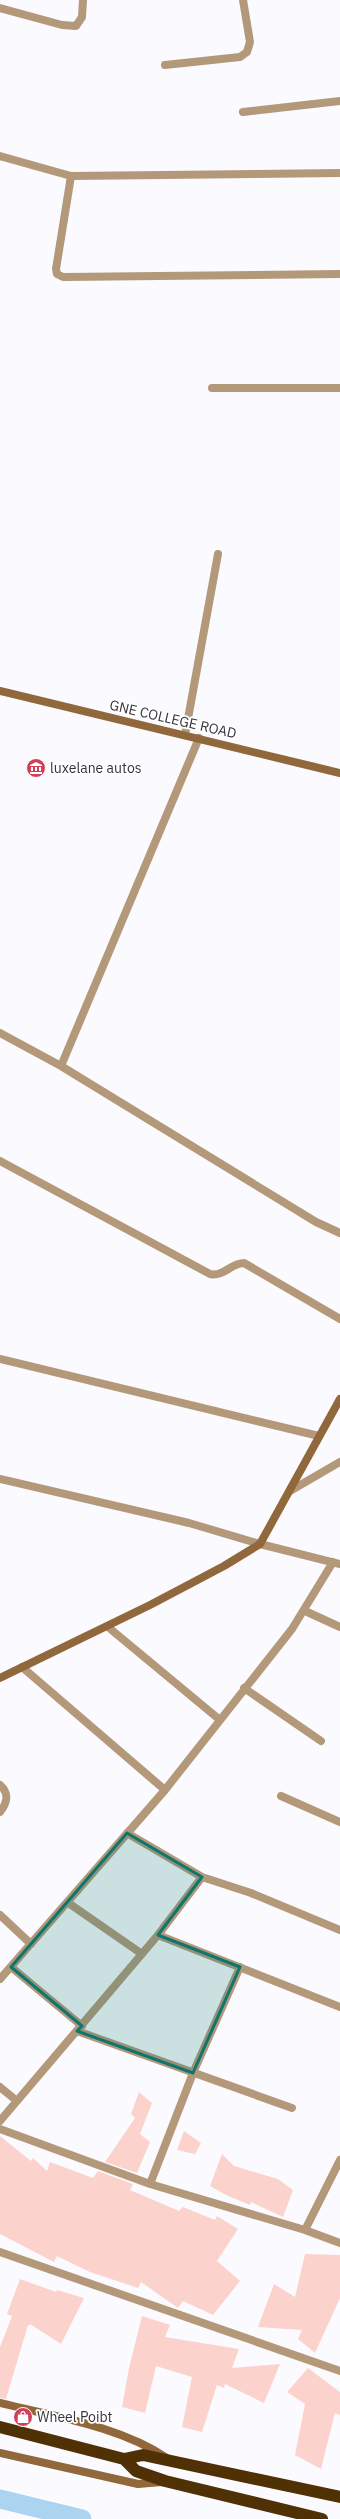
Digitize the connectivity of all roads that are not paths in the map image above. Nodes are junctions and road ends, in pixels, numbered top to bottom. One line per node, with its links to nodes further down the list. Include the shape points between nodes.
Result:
1 (83, 0): 3 (street, via 82,18 76,26 62,25)
2 (243, 0): 4 (street, via 250,42 247,52 240,57)
3 (0, 8)
4 (165, 65)
5 (340, 101): 6 (street)
6 (243, 112)
7 (0, 156): 9 (street)
8 (340, 173): 9 (street)
9 (71, 176): 10 (street, via 56,269 57,274 63,278)
10 (340, 274)
11 (212, 388): 12 (street)
12 (340, 388)
13 (218, 554): 15 (street)
14 (0, 691): 15 (street, GNE COLLEGE ROAD)
15 (185, 735): 16 (street, GNE COLLEGE ROAD)
16 (199, 738): 17 (street, GNE COLLEGE ROAD); 19 (street)
17 (340, 773)
18 (0, 1033): 19 (street)
19 (61, 1066): 21 (street, via 316,1222)
20 (0, 1161): 22 (street, via 210,1274 220,1275 244,1262)
21 (340, 1233)
22 (340, 1319)
23 (0, 1359): 25 (street)
24 (340, 1399): 25 (street)
25 (319, 1436): 28 (street)
26 (340, 1462): 28 (street)
27 (0, 1479): 29 (street, via 189,1522)
28 (290, 1491): 29 (street)
29 (260, 1544): 30 (street); 32 (street, via 224,1566)
30 (336, 1563): 31 (street)
31 (305, 1611): 33 (street); 36 (street)
32 (108, 1627): 34 (street); 37 (street)
33 (340, 1627)
34 (22, 1667): 35 (street); 40 (street)
35 (0, 1678)
36 (244, 1688): 37 (street); 38 (street)
37 (220, 1720): 40 (street)
38 (321, 1741)
39 (0, 1785): 42 (street, via 7,1802)
40 (165, 1790): 44 (street)
41 (281, 1796): 43 (street)
42 (0, 1812)
43 (340, 1822)
44 (126, 1833): 45 (street); 46 (street)
45 (202, 1877): 48 (street, via 258,1896); 49 (street)
46 (67, 1902): 50 (street); 51 (street)
47 (0, 1915): 50 (street)
48 (340, 1930)
49 (158, 1935): 51 (street); 53 (street)
50 (31, 1944): 52 (street)
51 (142, 1954): 56 (street)
52 (11, 1967): 54 (street); 56 (street)
53 (240, 1967): 55 (street); 57 (street)
54 (0, 1979)
55 (340, 2007)
56 (79, 2028): 57 (street); 59 (street)
57 (193, 2073): 60 (street); 64 (street)
58 (0, 2087): 59 (street)
59 (17, 2101): 61 (street)
60 (292, 2108)
61 (0, 2121)
62 (0, 2129): 64 (street)
63 (340, 2160): 65 (street)
64 (150, 2184): 65 (street)
65 (305, 2230): 66 (street)
66 (340, 2243)
67 (0, 2252): 68 (street)
68 (340, 2371)
69 (0, 2403): 73 (street, via 147,2444)
70 (0, 2427): 72 (highway)
71 (0, 2452): 74 (street, via 138,2484)
72 (124, 2458): 73 (highway, via 143,2455); 74 (highway, via 136,2471)
73 (171, 2460): 75 (highway)
74 (165, 2481): 76 (highway)
75 (340, 2497)
76 (322, 2519)

